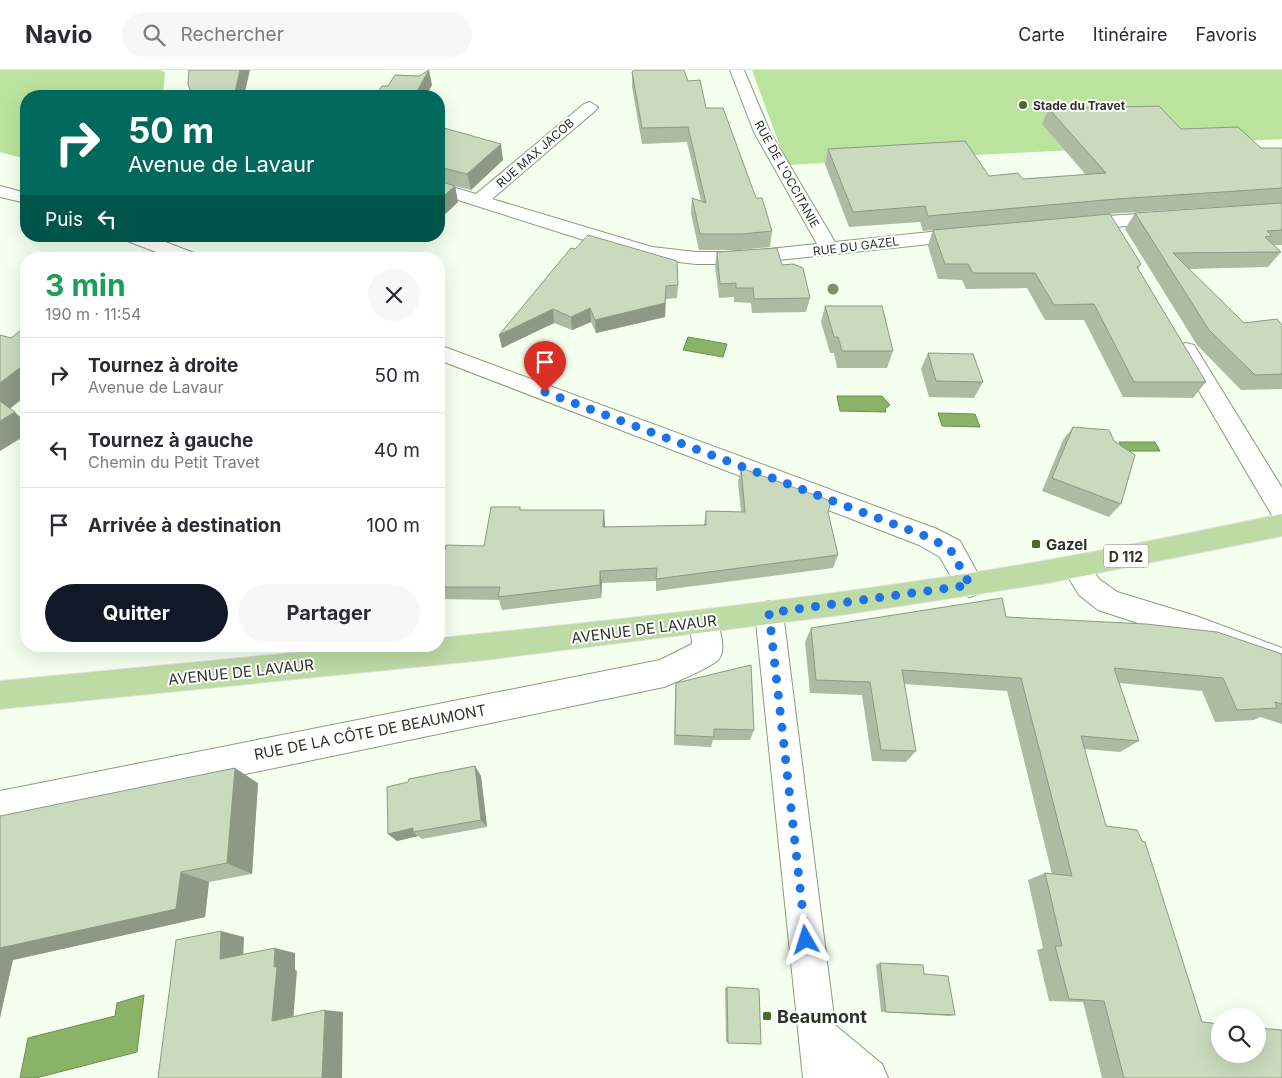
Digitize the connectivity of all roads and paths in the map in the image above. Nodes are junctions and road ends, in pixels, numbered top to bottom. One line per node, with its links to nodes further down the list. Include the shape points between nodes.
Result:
1 (738, 70): 11 (street, RUE DE L'OCCITANIE, via 762,132)
2 (590, 107): 6 (street, RUE MAX JACOB)
3 (445, 190): 6 (street, RUE DU GAZEL)
4 (0, 191): 5 (street)
5 (20, 196)
6 (480, 200): 11 (street, RUE DU GAZEL, via 652,253 740,258)
7 (1185, 216): 8 (street, via 1113,230)
8 (1058, 226)
9 (989, 232): 11 (street, RUE DU GAZEL)
10 (148, 242): 12 (street)
11 (829, 248)
12 (174, 252)
13 (1175, 331): 15 (street)
14 (445, 354): 18 (street, via 928,537 950,549)
15 (1282, 510)
16 (1282, 525): 17 (main road, AVENUE DE LAVAUR / D 112)
17 (1076, 567): 18 (main road, AVENUE DE LAVAUR / D 112); 23 (street, via 1089,587 1108,601)
18 (970, 585): 19 (main road, AVENUE DE LAVAUR / D 112)
19 (769, 613): 20 (main road, AVENUE DE LAVAUR / D 112); 26 (street)
20 (704, 623): 21 (main road, AVENUE DE LAVAUR / D 112); 25 (street, RUE DE LA CÔTE DE BEAUMONT, via 708,651 664,673)
21 (445, 651)
22 (435, 652): 24 (main road, AVENUE DE LAVAUR / D 112)
23 (1282, 660)
24 (0, 695)
25 (0, 808)
26 (817, 1036): 27 (street); 28 (street)
27 (823, 1078)
28 (868, 1078)

